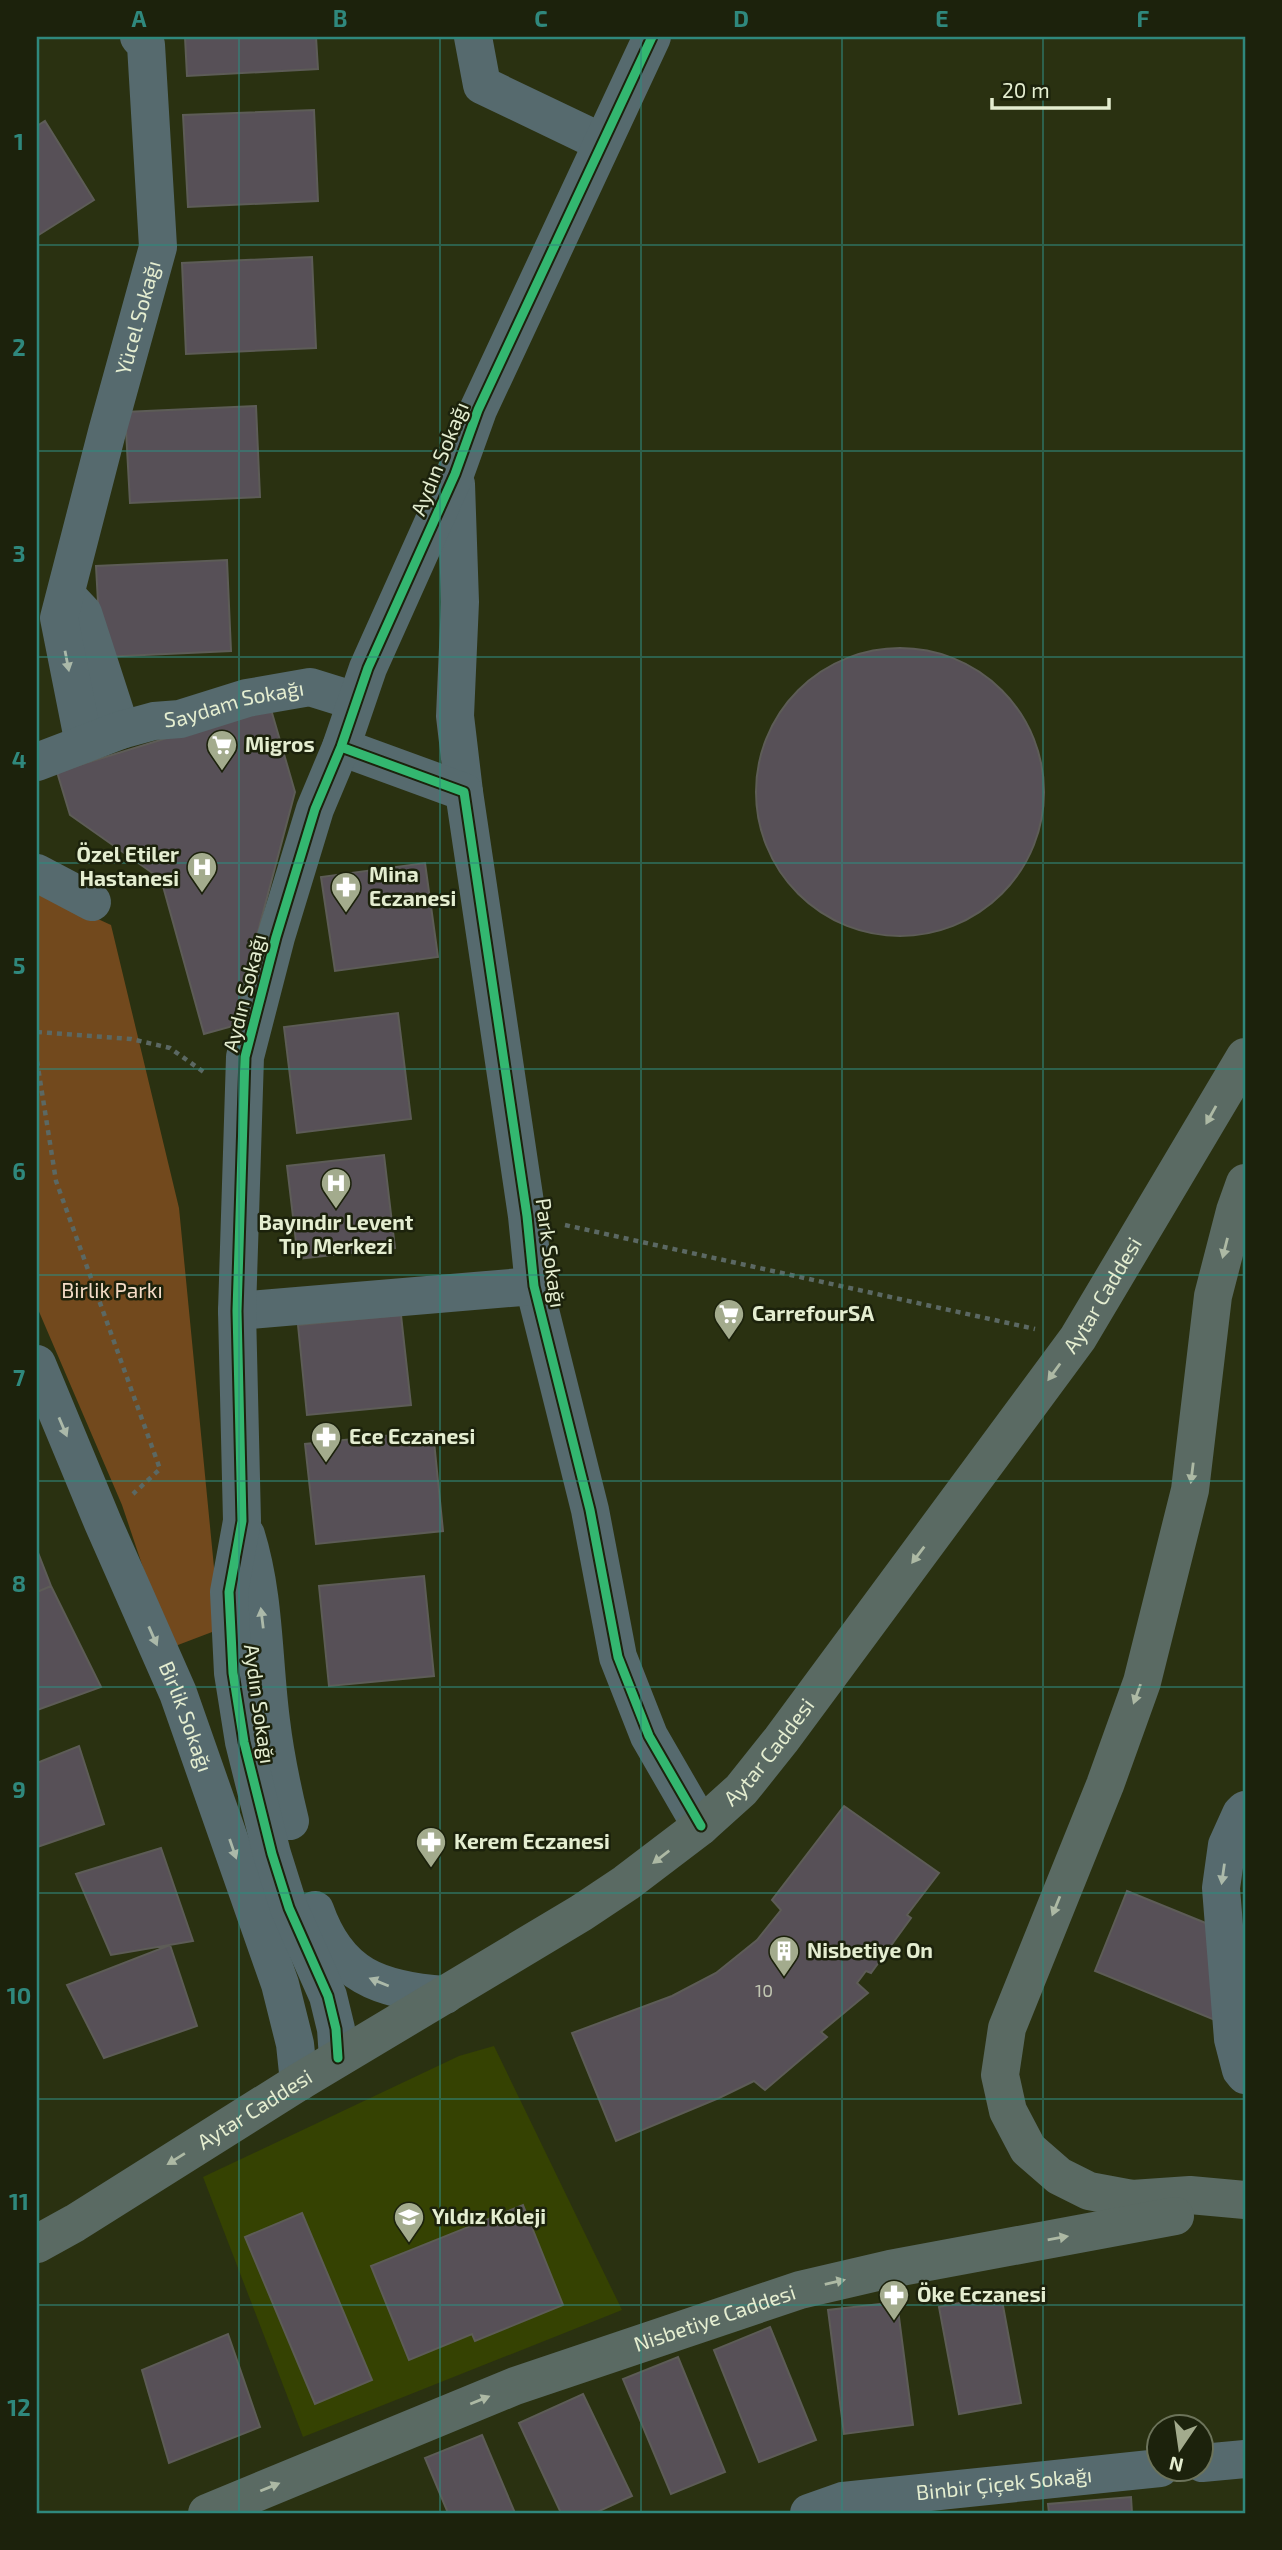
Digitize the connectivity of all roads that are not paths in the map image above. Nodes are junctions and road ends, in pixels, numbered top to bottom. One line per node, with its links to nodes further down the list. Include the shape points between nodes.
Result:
1 (139, 37): 6 (street, Yücel Sokağı, via 146,45 158,247)
2 (472, 37): 4 (street, via 482,85)
3 (652, 37): 4 (street, Aydın Sokağı)
4 (601, 142): 5 (street, Aydın Sokağı, via 478,410)
5 (455, 474): 7 (street, Aydın Sokağı); 12 (street, Park Sokağı, via 460,602 455,716)
6 (66, 595): 8 (street, via 83,613); 9 (street, Yücel Sokağı, one-way to 9, via 59,618)
7 (362, 685): 8 (street, Saydam Sokağı, via 323,669 242,683 169,708); 10 (street, Aydın Sokağı)
8 (138, 726): 9 (street, Saydam Sokağı)
9 (84, 744): 11 (street, Saydam Sokağı)
10 (341, 747): 12 (street); 18 (street, Aydın Sokağı, via 331,815 261,1059 243,1100)
11 (37, 762)
12 (464, 792): 17 (street, Park Sokağı)
13 (37, 873): 14 (street)
14 (92, 902)
15 (1245, 1057): 24 (main road, Aytar Caddesi, one-way to 24, via 1078,1338 781,1740 741,1790)
16 (1245, 1183): 29 (main road, one-way to 29, via 1213,1296 1190,1490 1142,1682 1007,2028 1000,2075 1008,2112 1028,2149 1059,2176 1089,2191 1132,2199 1190,2195)
17 (534, 1286): 18 (street); 24 (street, Park Sokağı, via 590,1510 618,1657 649,1736)
18 (237, 1311): 20 (street, Aydın Sokağı)
19 (37, 1364): 22 (street, Birlik Sokağı, one-way to 22)
20 (242, 1521): 21 (street, Aydın Sokağı, via 229,1592); 25 (street, Aydın Sokağı, one-way to 20, via 407,1993 358,1973 324,1934 280,1782 258,1588)
21 (233, 1673): 22 (street); 26 (street, Aydın Sokağı, via 244,1742 272,1854 289,1908 328,1996)
22 (178, 1693): 28 (street, Birlik Sokağı, one-way to 28, via 280,1984)
23 (1245, 1810): 27 (street, one-way to 27, via 1227,1845 1221,1888 1233,2039)
24 (701, 1826): 25 (main road, Aytar Caddesi, one-way to 25, via 592,1906)
25 (445, 1995): 26 (main road, Aytar Caddesi)
26 (338, 2058): 28 (main road, Aytar Caddesi)
27 (1245, 2075)
28 (299, 2082): 30 (main road, Aytar Caddesi, one-way to 30)
29 (1245, 2200): 34 (main road, Nisbetiye Caddesi, one-way to 29, via 515,2386 800,2290)
30 (37, 2245)
31 (1245, 2459): 32 (street)
32 (1216, 2462)
33 (1146, 2469): 35 (street, Binbir Çiçek Sokağı, via 843,2501)
34 (218, 2511)
35 (809, 2513)

